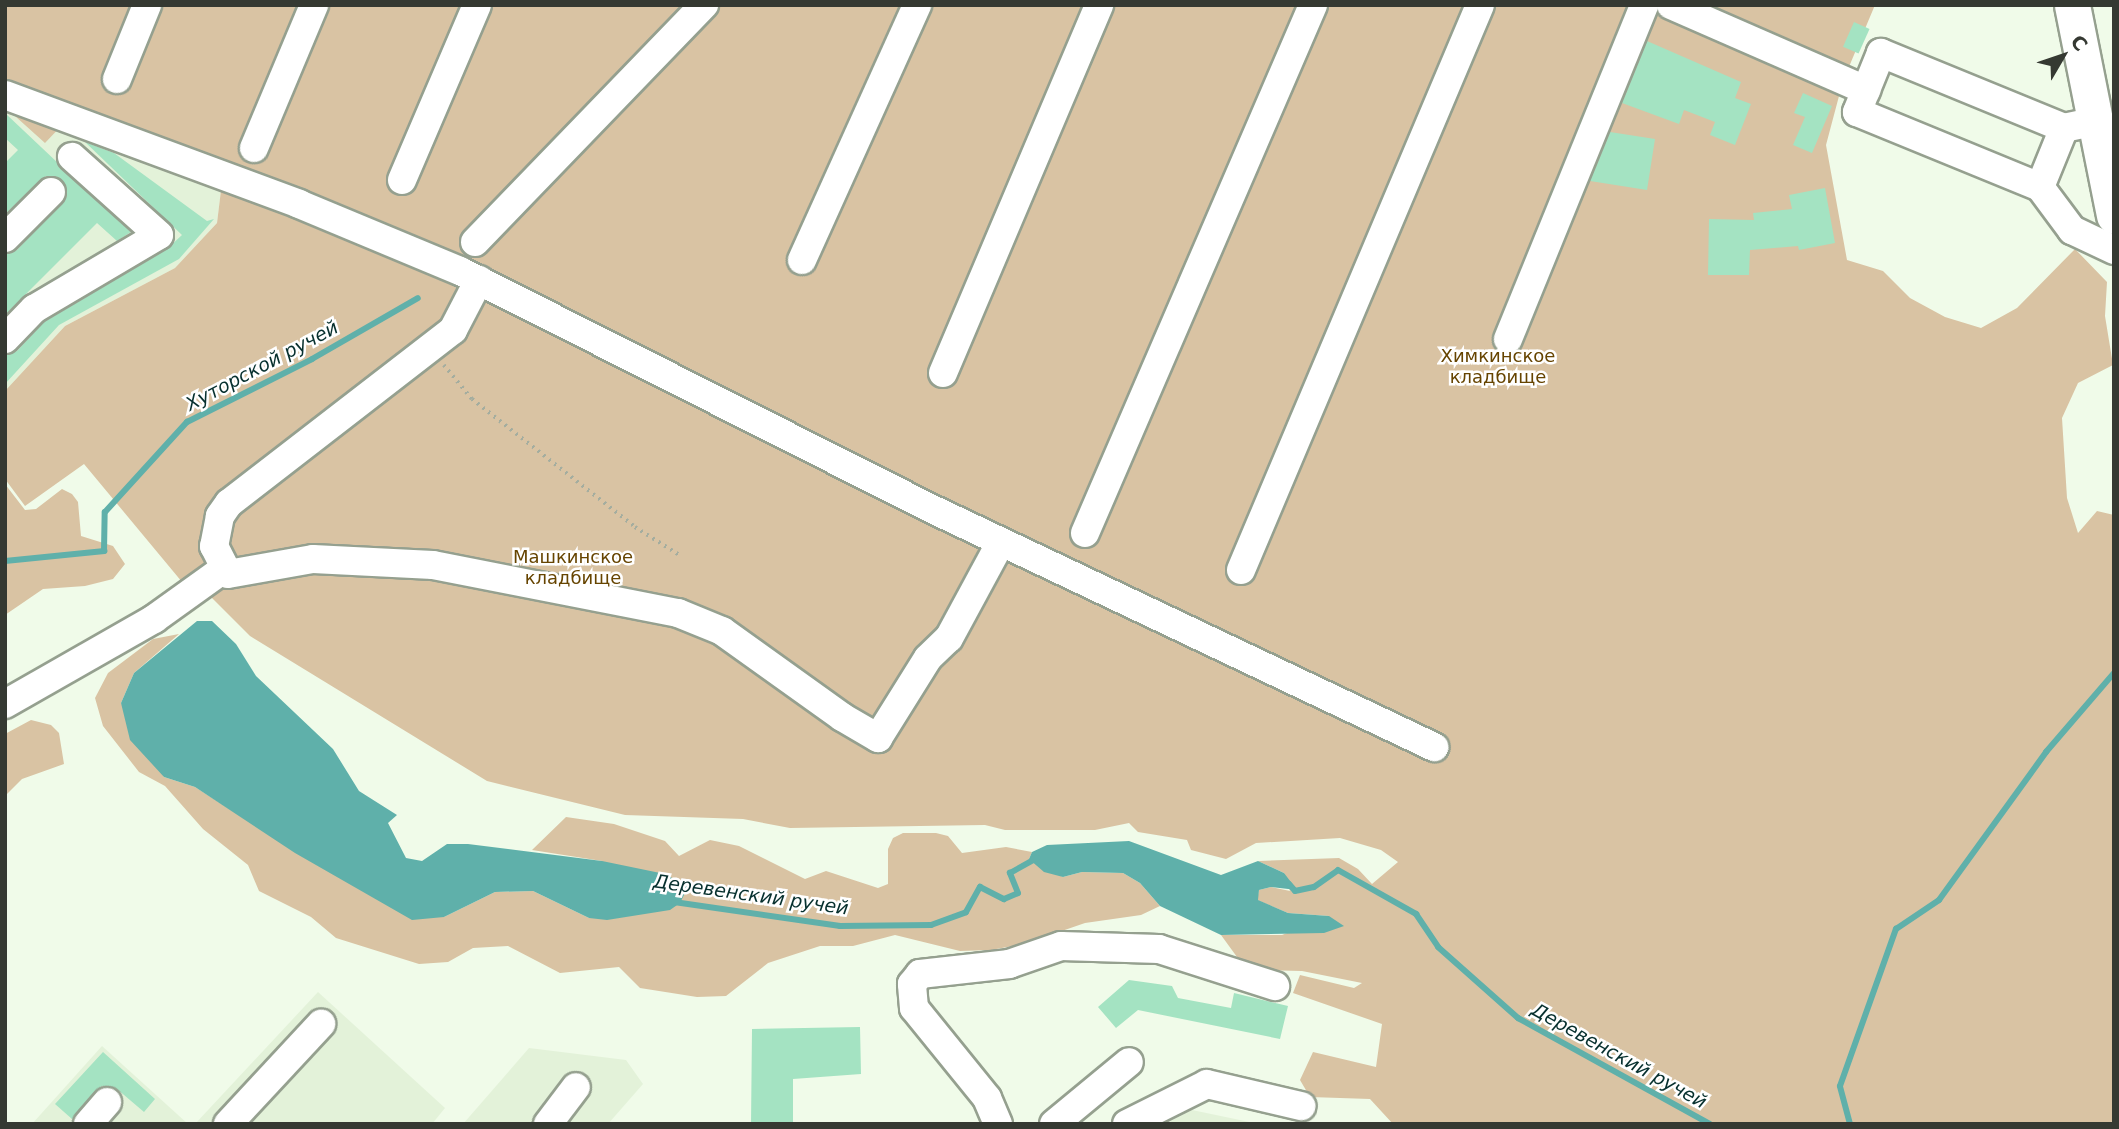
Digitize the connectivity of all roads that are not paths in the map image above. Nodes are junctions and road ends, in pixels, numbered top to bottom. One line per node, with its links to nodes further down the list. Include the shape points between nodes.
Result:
1 (148, 5): 12 (lane)
2 (314, 5): 16 (lane)
3 (477, 5): 18 (lane)
4 (704, 5): 23 (lane)
5 (917, 5): 25 (lane)
6 (1099, 5): 29 (lane)
7 (1313, 5): 30 (lane)
8 (1480, 5): 33 (lane)
9 (1644, 5): 28 (lane)
10 (1671, 5): 13 (lane)
11 (2072, 5): 15 (main road)
12 (117, 79)
13 (1866, 90): 15 (lane, via 1881,53); 19 (lane, via 1857,112)
14 (5, 95): 26 (lane, via 299,204)
15 (2081, 124): 19 (lane); 21 (main road)
16 (254, 148)
17 (72, 157): 27 (lane, via 159,235 34,309)
18 (402, 180)
19 (2040, 187): 24 (lane, via 2072,230)
20 (51, 192): 22 (lane)
21 (2114, 216)
22 (5, 238)
23 (475, 242)
24 (2114, 250)
25 (802, 260)
26 (479, 280): 31 (lane); 32 (lane, via 453,330 229,503 214,546)
27 (5, 339)
28 (1508, 339)
29 (943, 373)
30 (1085, 533)
31 (1001, 542): 32 (lane, via 949,638 928,657 878,738 722,631 678,612 433,565 313,559 228,574); 35 (lane)
32 (225, 568): 34 (lane, via 154,619)
33 (1241, 570)
34 (5, 705)
35 (1434, 747)
36 (1275, 986): 45 (lane, via 1159,949 1061,946 1009,964 920,974 912,984 914,1008 987,1098)
37 (321, 1024): 43 (lane)
38 (1129, 1062): 46 (lane)
39 (576, 1087): 44 (lane)
40 (107, 1102): 42 (lane)
41 (1301, 1106): 47 (lane, via 1207,1084)
42 (88, 1124)
43 (228, 1124)
44 (548, 1124)
45 (998, 1124)
46 (1054, 1124)
47 (1127, 1124)

